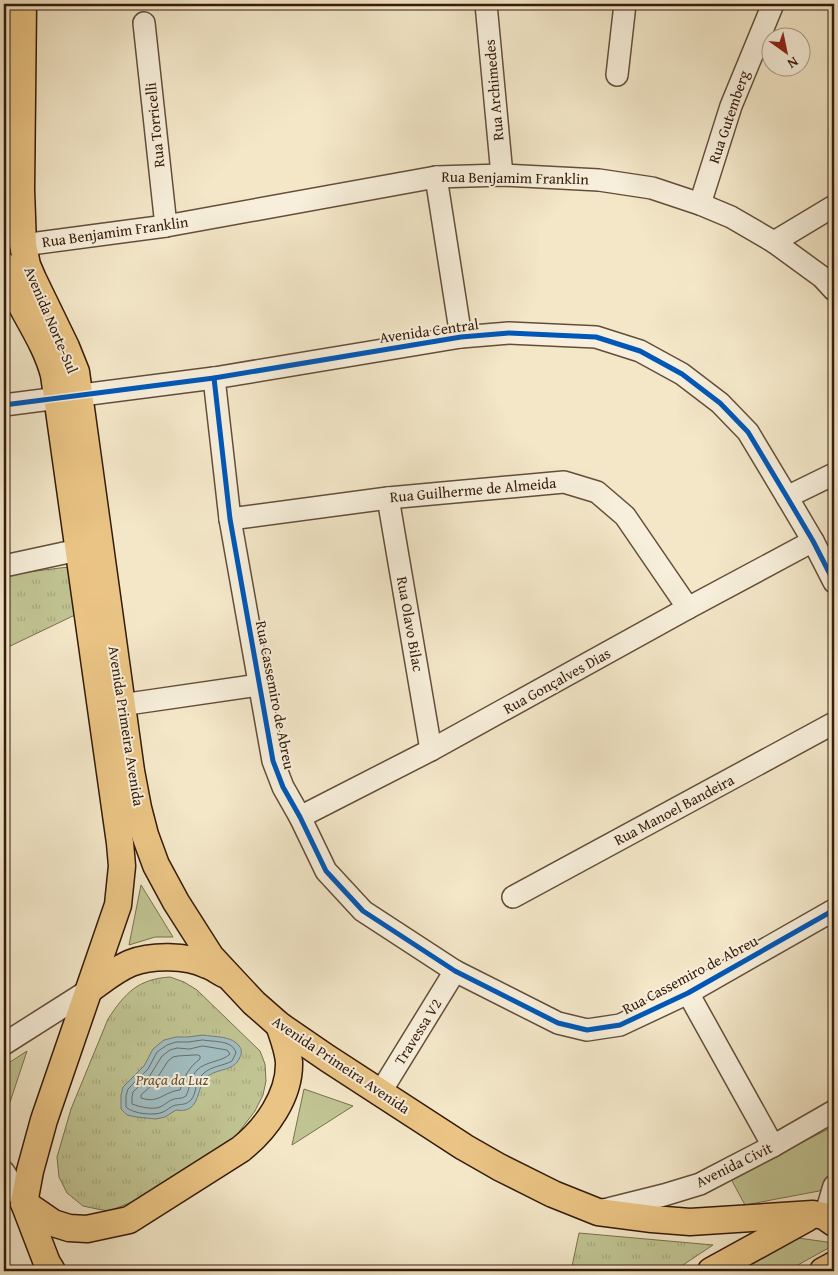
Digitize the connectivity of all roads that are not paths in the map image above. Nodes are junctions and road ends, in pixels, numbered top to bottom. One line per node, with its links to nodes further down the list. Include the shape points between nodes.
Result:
1 (23, 4): 13 (main road, Avenida Norte-Sul)
2 (486, 4): 7 (street, Rua Archimedes)
3 (625, 4): 6 (street)
4 (773, 4): 9 (street, Rua Gutemberg, via 730,106)
5 (144, 23): 11 (street, Rua Torricelli)
6 (617, 75)
7 (502, 175): 8 (street, Rua Benjamim Franklin); 9 (street, Rua Benjamim Franklin, via 599,180 652,188)
8 (436, 177): 11 (street, Rua Benjamim Franklin); 16 (street)
9 (700, 204): 12 (street, Rua Benjamim Franklin, via 731,217)
10 (834, 206): 12 (street)
11 (166, 226): 13 (street, Rua Benjamim Franklin)
12 (774, 242): 15 (street, Rua Benjamim Franklin, via 822,277)
13 (23, 245): 18 (main road, Avenida Norte-Sul, via 33,280 76,372)
14 (4, 266): 18 (main road, Avenida Norte-Sul, via 54,375)
15 (834, 290)
16 (460, 337): 17 (street, Avenida Central); 21 (street, Avenida Central, via 509,333 596,337 640,351 682,374 720,403 748,432)
17 (214, 378): 18 (street, Avenida Central); 23 (street, Rua Cassemiro de Abreu)
18 (68, 397): 19 (street, Avenida Central); 25 (main road, Avenida Primeira Avenida); 30 (main road, Avenida Primeira Avenida)
19 (4, 405)
20 (834, 474): 21 (street)
21 (788, 497): 24 (street, Avenida Central)
22 (388, 498): 23 (street, Rua Guilherme de Almeida); 28 (street, Rua Guilherme de Almeida, via 564,482 597,492 625,516); 32 (street, Rua Olavo Bilac)
23 (230, 519): 29 (street, Rua Cassemiro de Abreu)
24 (813, 541): 27 (street, Avenida Central); 28 (street, Rua Gonçalves Dias)
25 (78, 550): 26 (street); 38 (main road, Avenida Primeira Avenida, via 122,866 118,906)
26 (4, 566)
27 (834, 582)
28 (688, 608): 32 (street, Rua Gonçalves Dias)
29 (258, 684): 30 (street); 33 (street, Rua Cassemiro de Abreu, via 273,761 283,788)
30 (121, 705): 37 (main road, Avenida Primeira Avenida, via 138,808 156,865 211,957)
31 (834, 723): 34 (street, Rua Manoel Bandeira)
32 (431, 750): 33 (street, Rua Gonçalves Dias)
33 (300, 817): 36 (street, Rua Cassemiro de Abreu, via 326,871 363,911)
34 (513, 897)
35 (834, 910): 39 (street, Rua Cassemiro de Abreu)
36 (455, 972): 39 (street, Rua Cassemiro de Abreu, via 558,1023 588,1030 620,1025); 42 (street, Travessa V2)
37 (229, 977): 38 (main road, via 206,964 183,958 158,957 133,962); 40 (main road, Avenida Primeira Avenida)
38 (89, 990): 41 (street); 46 (main road, Avenida Primeira Avenida, via 36,1144)
39 (688, 993): 44 (street)
40 (278, 1025): 42 (main road, Avenida Primeira Avenida); 46 (main road, via 287,1048 286,1087 267,1123 242,1149 129,1220 87,1229 68,1228 53,1223)
41 (4, 1044)
42 (380, 1093): 48 (main road, Avenida Primeira Avenida, via 499,1167)
43 (834, 1114): 44 (street, Avenida Civit)
44 (773, 1146): 48 (street, Avenida Civit, via 700,1184)
45 (4, 1172): 46 (street)
46 (24, 1203): 50 (main road)
47 (829, 1206): 48 (main road, Avenida Primeira Avenida, via 690,1222); 51 (main road)
48 (598, 1212)
49 (834, 1265): 52 (main road)
50 (52, 1271)
51 (711, 1271)
52 (823, 1271)

